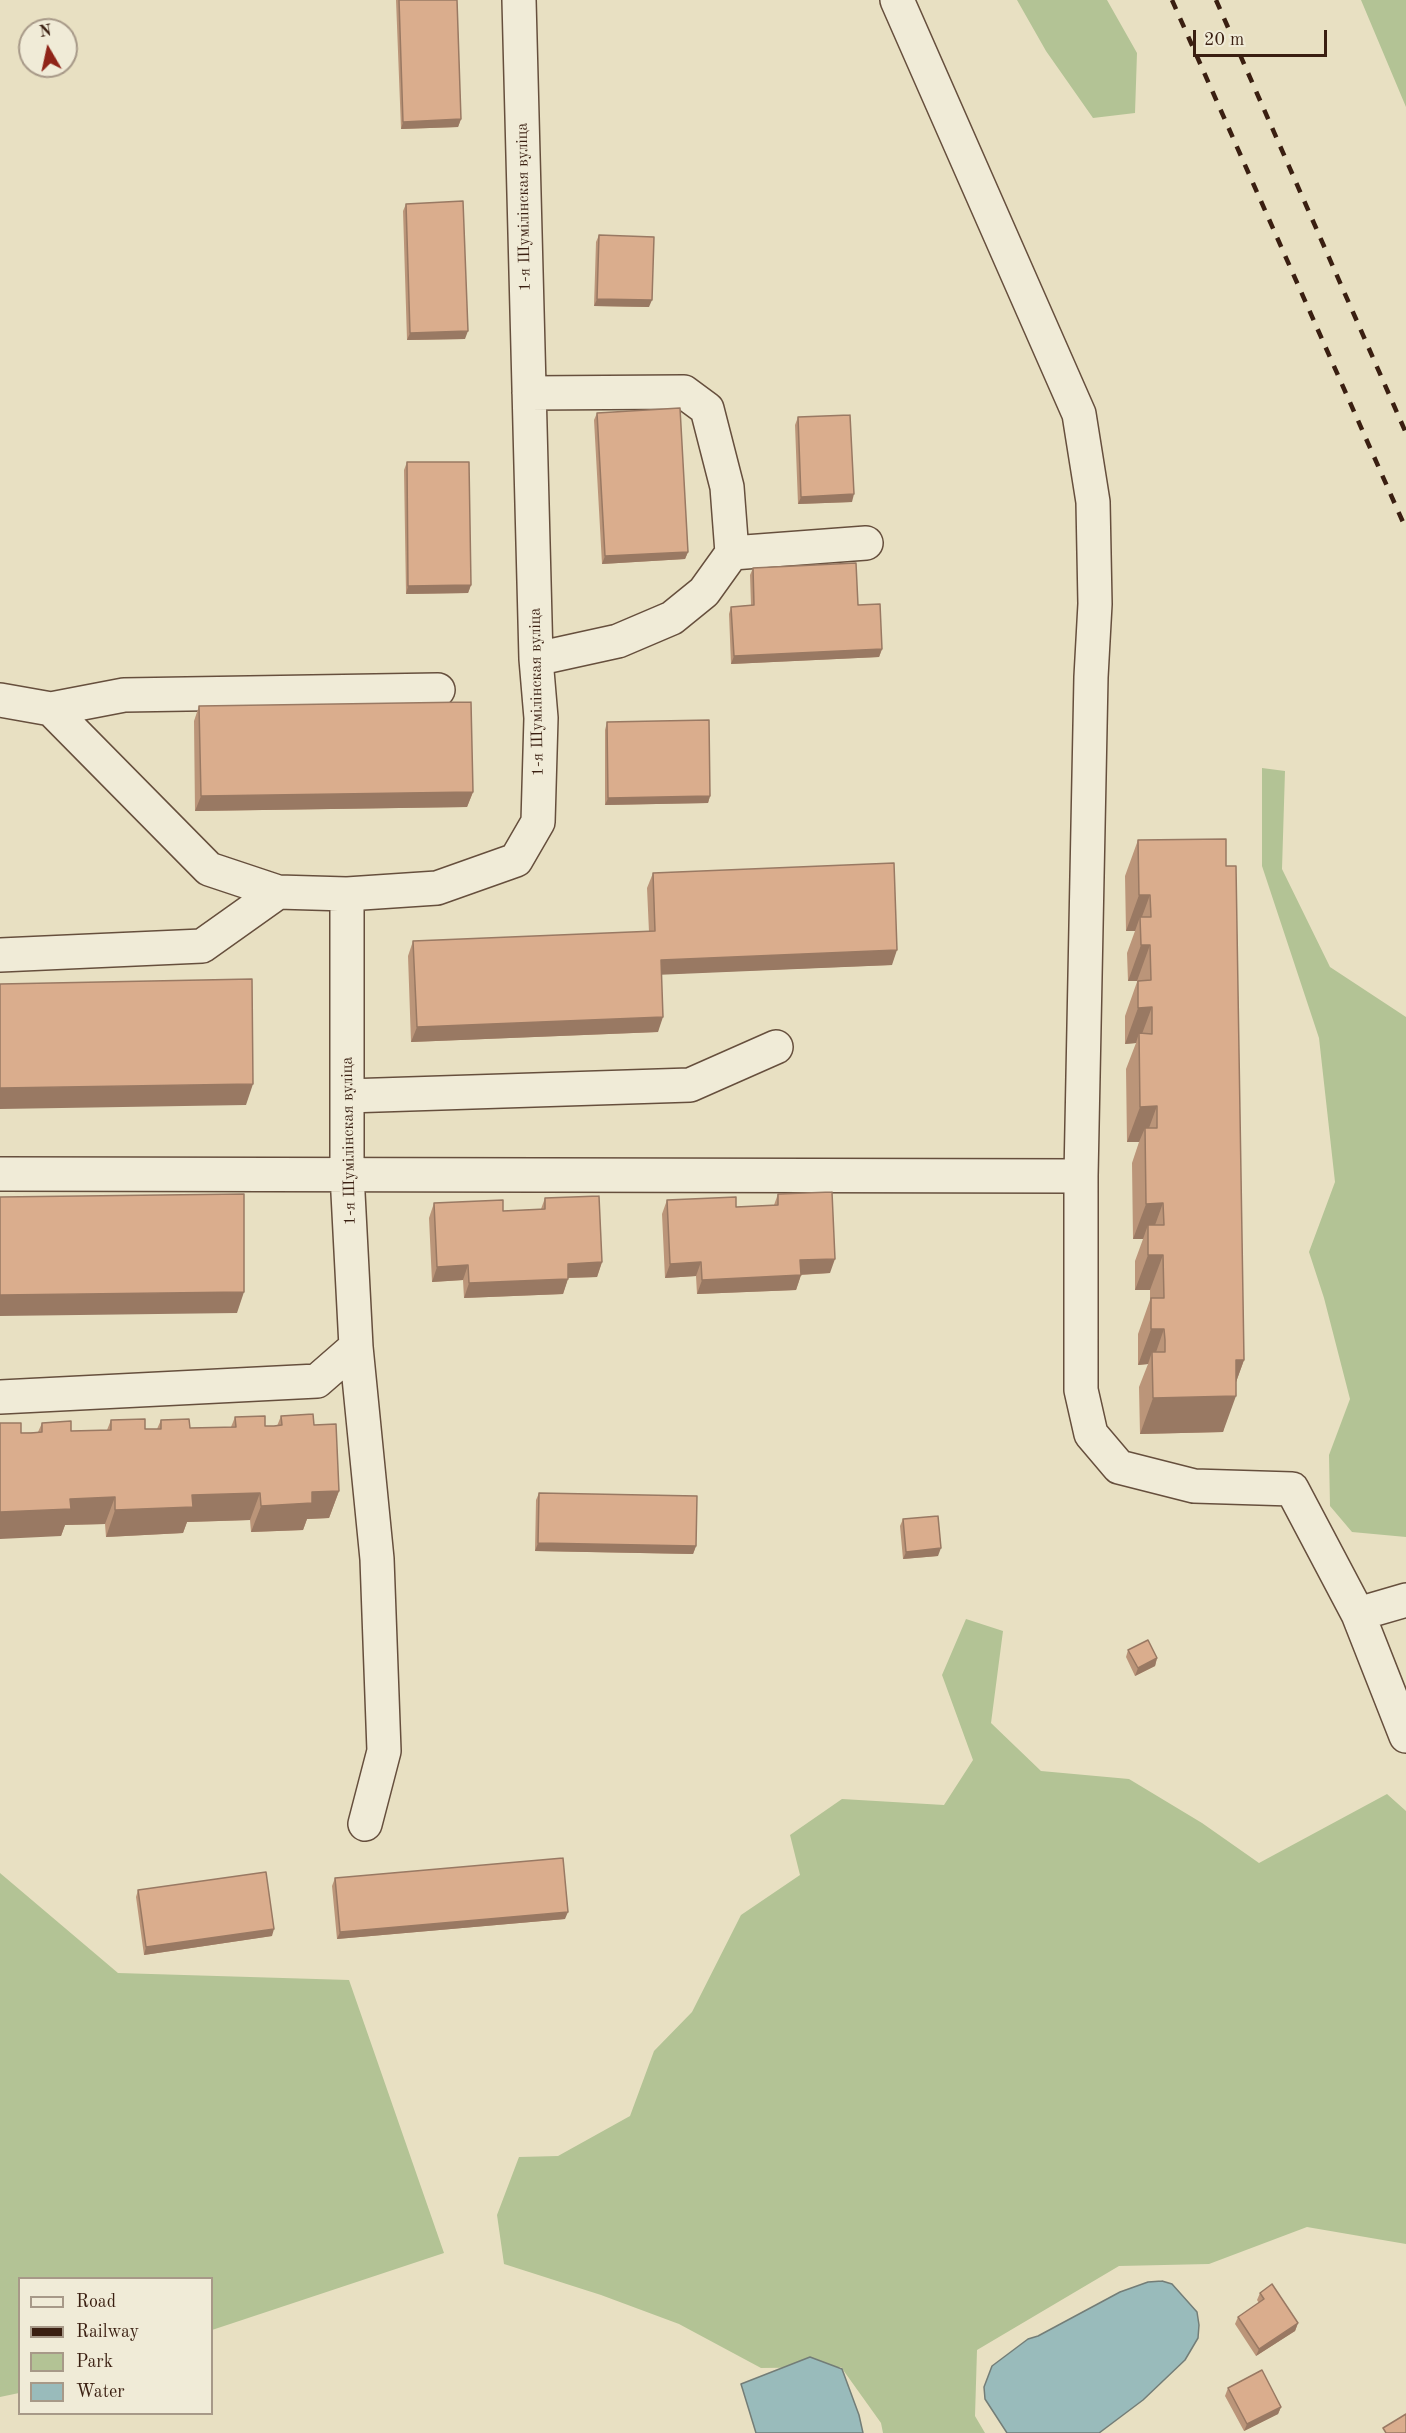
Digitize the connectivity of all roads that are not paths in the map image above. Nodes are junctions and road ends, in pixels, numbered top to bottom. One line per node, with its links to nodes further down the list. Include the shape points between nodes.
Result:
1 (519, 0): 3 (street, 1-я Шумілінская вуліца)
2 (897, 0): 17 (street, via 1078,414 1093,502 1095,604)
3 (529, 393): 5 (street, via 684,392 707,409 727,487); 6 (street, 1-я Шумілінская вуліца)
4 (866, 543): 5 (street)
5 (732, 553): 6 (street, via 704,592 672,618 618,641)
6 (536, 659): 11 (street, 1-я Шумілінская вуліца, via 540,718 538,822 516,860 437,888)
7 (438, 690): 9 (street, via 124,695)
8 (0, 700): 9 (street)
9 (51, 709): 10 (street, via 209,869)
10 (278, 892): 11 (street); 12 (street, via 202,946)
11 (347, 894): 14 (street, 1-я Шумілінская вуліца)
12 (0, 955)
13 (776, 1047): 14 (street, via 690,1085)
14 (347, 1096): 16 (street, 1-я Шумілінская вуліца)
15 (0, 1174): 16 (street)
16 (347, 1174): 17 (street); 18 (street, 1-я Шумілінская вуліца)
17 (1081, 1176): 21 (street, via 1081,1390 1091,1434 1119,1467 1194,1486 1292,1489)
18 (356, 1347): 19 (street, via 317,1381); 23 (street, 1-я Шумілінская вуліца, via 377,1559 384,1751)
19 (0, 1397)
20 (1406, 1600): 21 (street)
21 (1358, 1614): 22 (street)
22 (1406, 1736)
23 (365, 1824)

